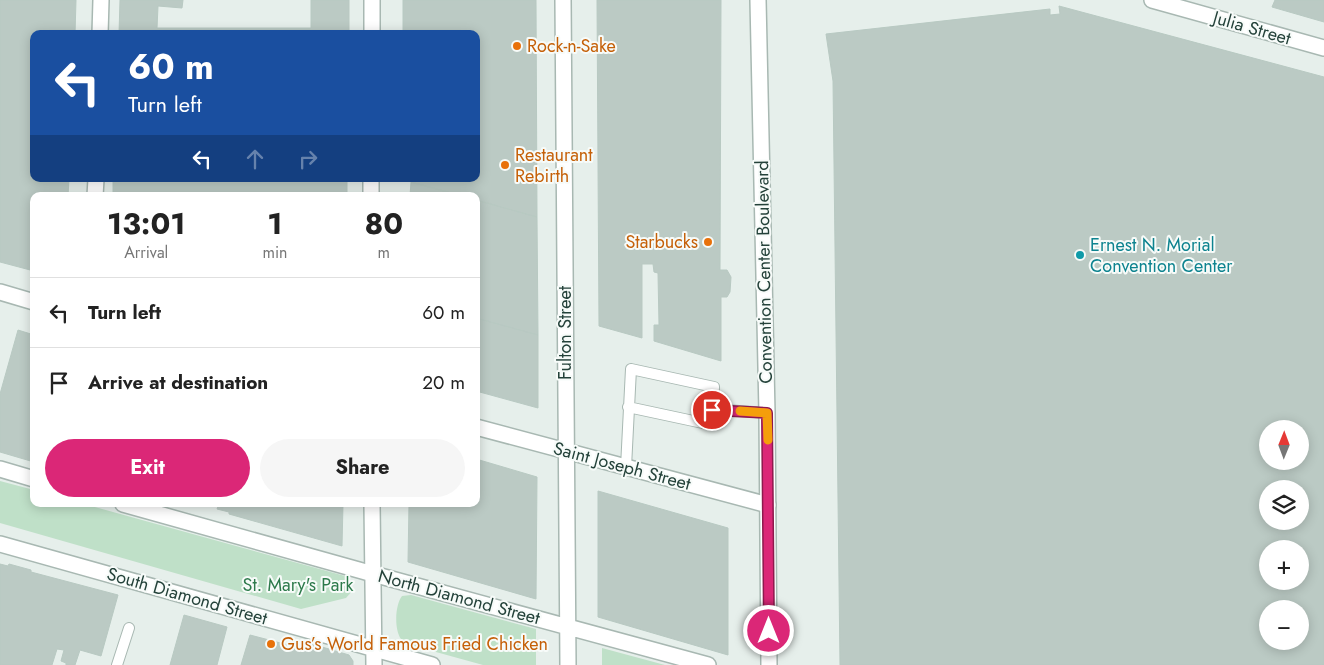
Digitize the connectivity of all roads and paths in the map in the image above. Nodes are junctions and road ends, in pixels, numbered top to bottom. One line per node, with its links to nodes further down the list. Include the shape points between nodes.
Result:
1 (101, 0): 6 (street)
2 (372, 0): 7 (street)
3 (564, 0): 15 (street, Fulton Street)
4 (758, 0): 13 (street, Convention Center Boulevard)
5 (1152, 0): 8 (street, Julia Street)
6 (100, 30)
7 (372, 30)
8 (1324, 48)
9 (0, 292): 10 (street)
10 (30, 301)
11 (628, 407): 12 (lane, via 712,425); 12 (lane, via 631,369 714,387); 16 (lane)
12 (712, 410): 13 (lane)
13 (767, 413): 19 (street, Convention Center Boulevard)
14 (480, 428): 15 (street, Saint Joseph Street)
15 (566, 452): 16 (street, Saint Joseph Street); 24 (street, Fulton Street)
16 (626, 467): 19 (street, Saint Joseph Street)
17 (0, 469): 18 (street)
18 (30, 478)
19 (768, 505): 32 (street, Convention Center Boulevard)
20 (134, 507): 23 (street, North Diamond Street)
21 (372, 507): 23 (street)
22 (0, 544): 26 (street, South Diamond Street)
23 (372, 574): 24 (street, North Diamond Street); 26 (street)
24 (567, 627): 30 (street, Fulton Street); 31 (street, North Diamond Street)
25 (129, 628): 27 (lane)
26 (373, 648): 28 (street); 29 (street, South Diamond Street)
27 (117, 665)
28 (374, 665)
29 (432, 665)
30 (568, 665)
31 (708, 665)
32 (769, 665)

